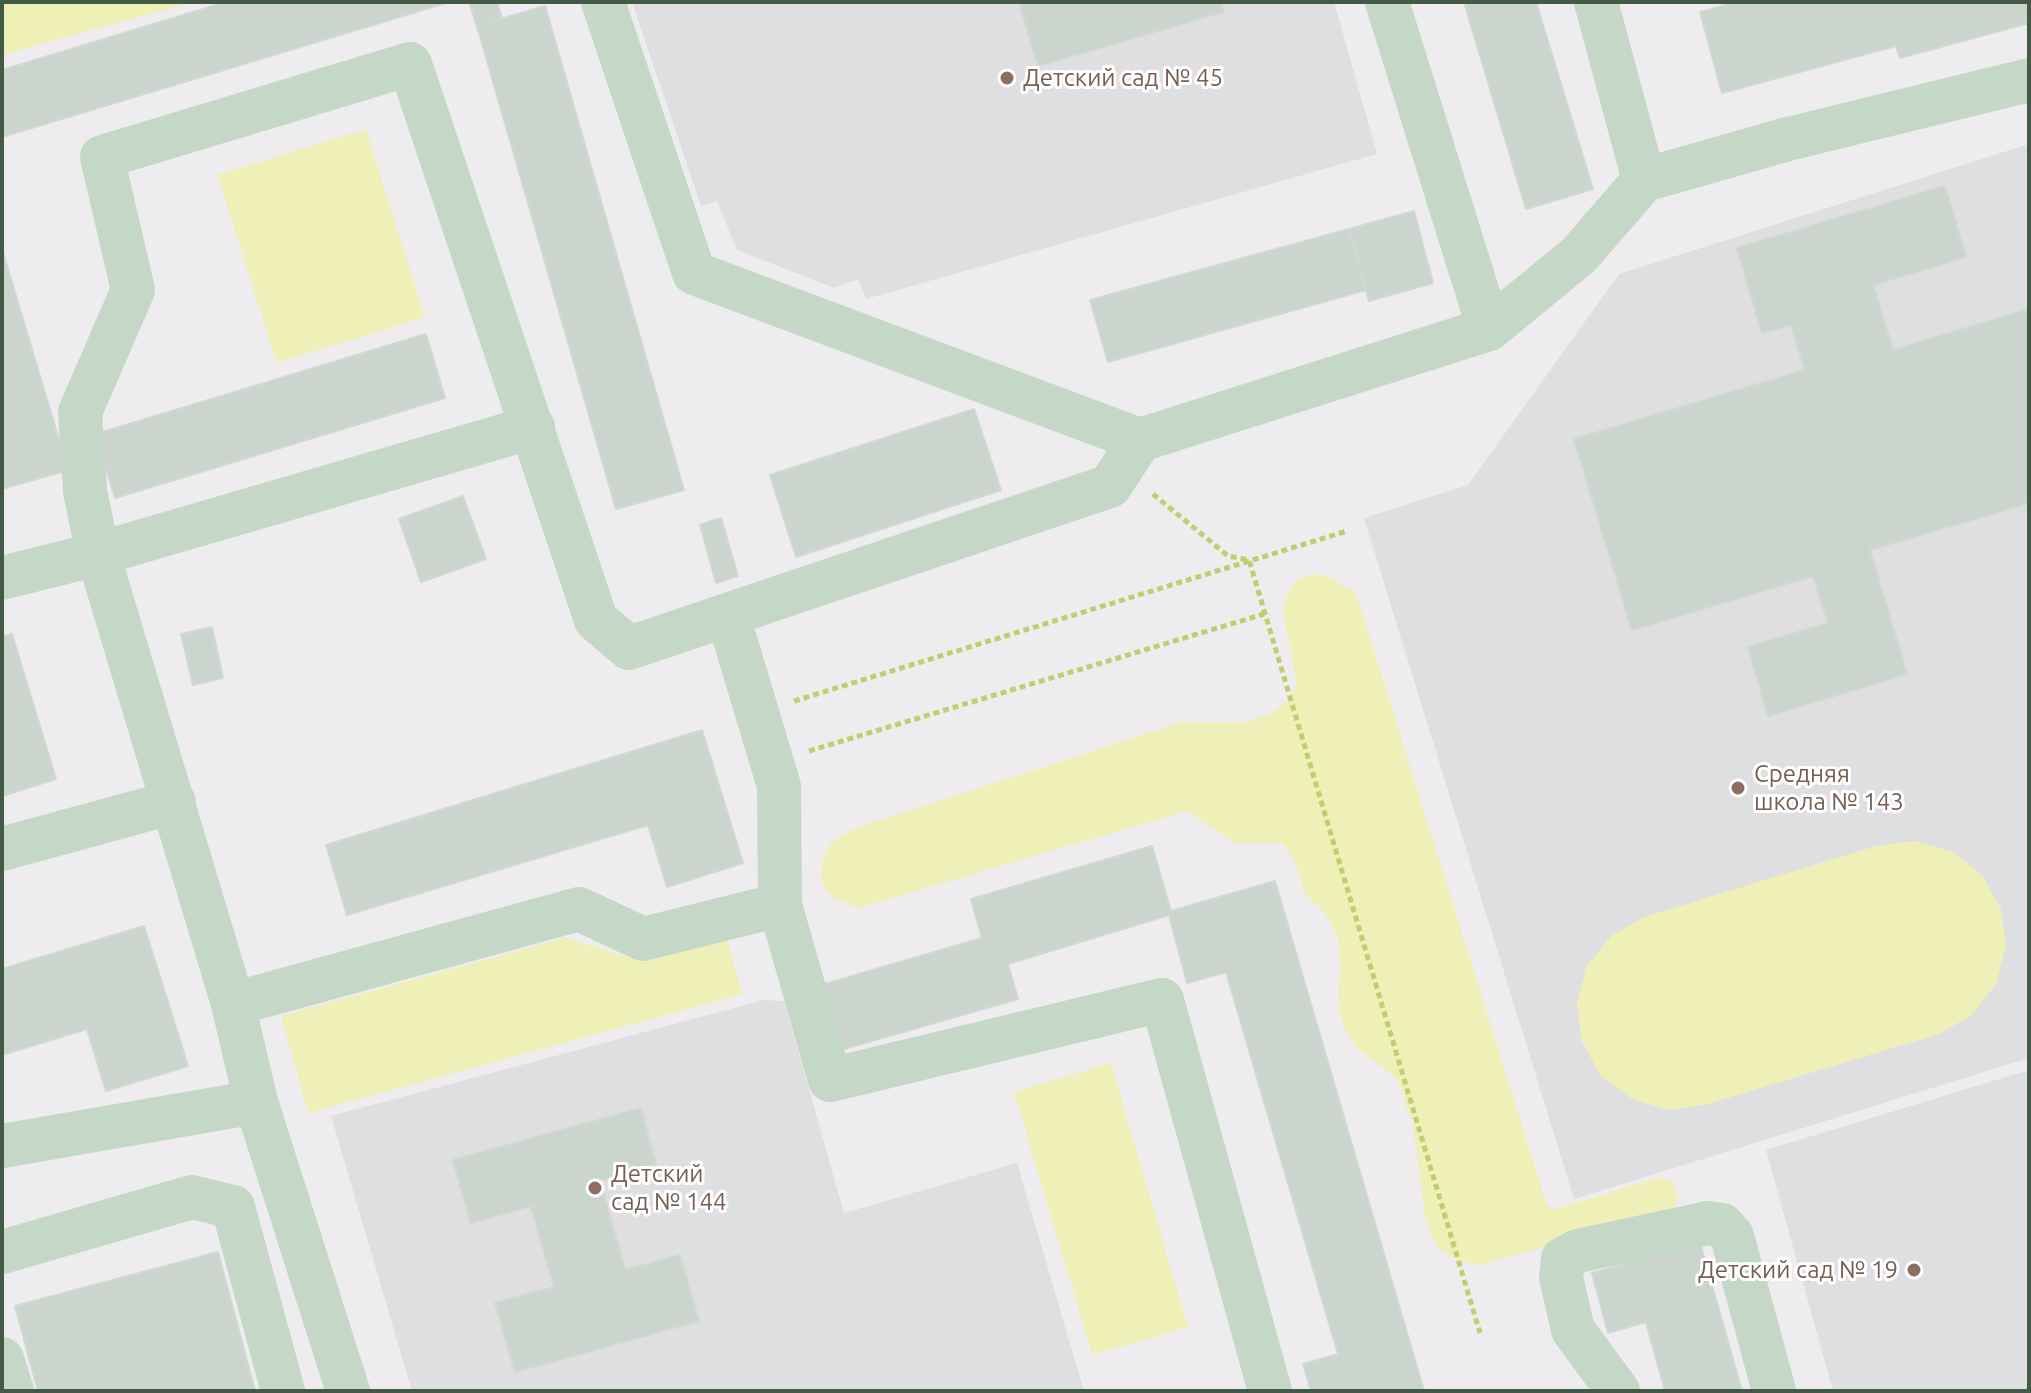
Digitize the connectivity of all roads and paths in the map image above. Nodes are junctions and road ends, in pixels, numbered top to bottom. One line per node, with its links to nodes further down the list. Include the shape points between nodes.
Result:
1 (603, 2): 8 (lane, via 694,273)
2 (1387, 2): 6 (lane)
3 (1596, 2): 5 (lane)
4 (2029, 80): 5 (lane)
5 (1644, 180): 6 (lane, via 1579,255)
6 (1489, 329): 8 (lane)
7 (533, 427): 10 (lane); 10 (lane, via 410,64 102,157 133,290 80,412 85,491); 14 (lane, via 596,620 629,648)
8 (1131, 454): 11 (path, via 1228,556); 14 (lane, via 1110,486)
9 (1347, 531): 11 (path)
10 (98, 554): 12 (lane); 17 (lane)
11 (1249, 560): 13 (path); 15 (path)
12 (2, 578)
13 (1264, 614): 16 (path); 24 (path)
14 (728, 616): 19 (lane, via 779,786)
15 (783, 704)
16 (798, 754)
17 (174, 802): 18 (lane); 20 (lane)
18 (2, 849)
19 (780, 905): 20 (lane, via 643,939 579,909); 29 (lane, via 830,1080 1162,1000)
20 (233, 1004): 21 (lane)
21 (256, 1102): 22 (lane); 28 (lane)
22 (2, 1146)
23 (2, 1252): 27 (lane, via 192,1197 233,1207)
24 (1480, 1333)
25 (2, 1359): 26 (lane)
26 (12, 1391)
27 (283, 1391)
28 (348, 1391)
29 (1270, 1391)
30 (1618, 1391): 31 (lane, via 1573,1330 1561,1277 1563,1259 1578,1251 1708,1223 1722,1225 1732,1236)
31 (1774, 1391)

